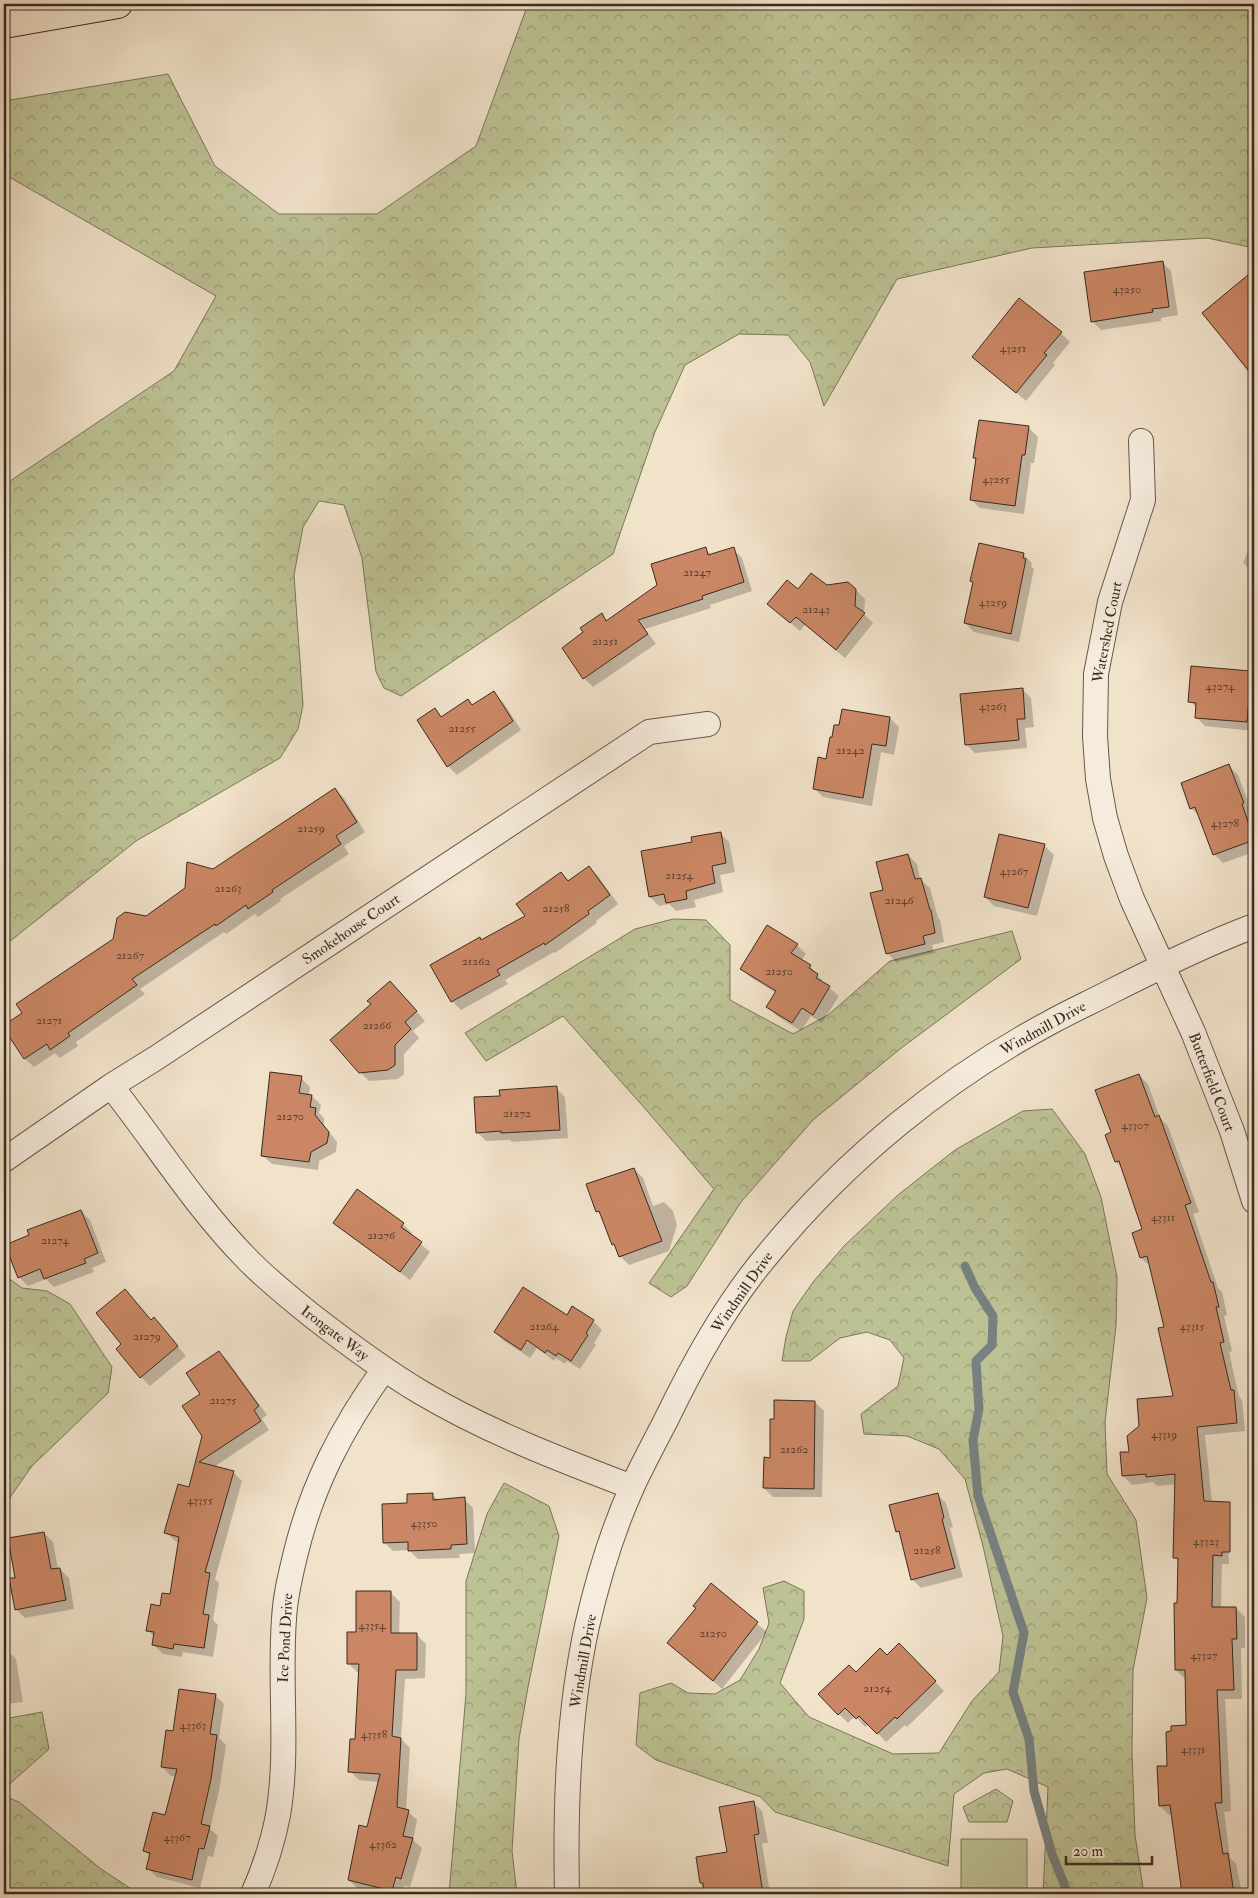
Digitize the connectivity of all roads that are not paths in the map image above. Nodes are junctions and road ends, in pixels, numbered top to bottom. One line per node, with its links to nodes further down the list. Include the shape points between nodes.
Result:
1 (118, 4): 2 (highway)
2 (4, 24)
3 (1141, 440): 6 (street, Watershed Court, via 1143,500 1110,602 1096,674 1094,736 1104,818 1132,899)
4 (708, 724): 7 (street, Smokehouse Court, via 649,732)
5 (1254, 926): 6 (street, Windmill Drive)
6 (1163, 965): 9 (street, Butterfield Court, via 1232,1132); 11 (street, Windmill Drive, via 1050,1022 950,1085 878,1141 823,1192 768,1254 722,1317 694,1364)
7 (111, 1086): 8 (street, Smokehouse Court); 10 (street, Irongate Way, via 194,1199 245,1258 288,1297)
8 (4, 1160)
9 (1254, 1201)
10 (384, 1370): 11 (street, Irongate Way, via 493,1429); 12 (street, Ice Pond Drive, via 338,1440 303,1523 286,1592 278,1815)
11 (632, 1487): 13 (street, Windmill Drive, via 608,1552 587,1626 575,1698 568,1767)
12 (253, 1894)
13 (567, 1894)

